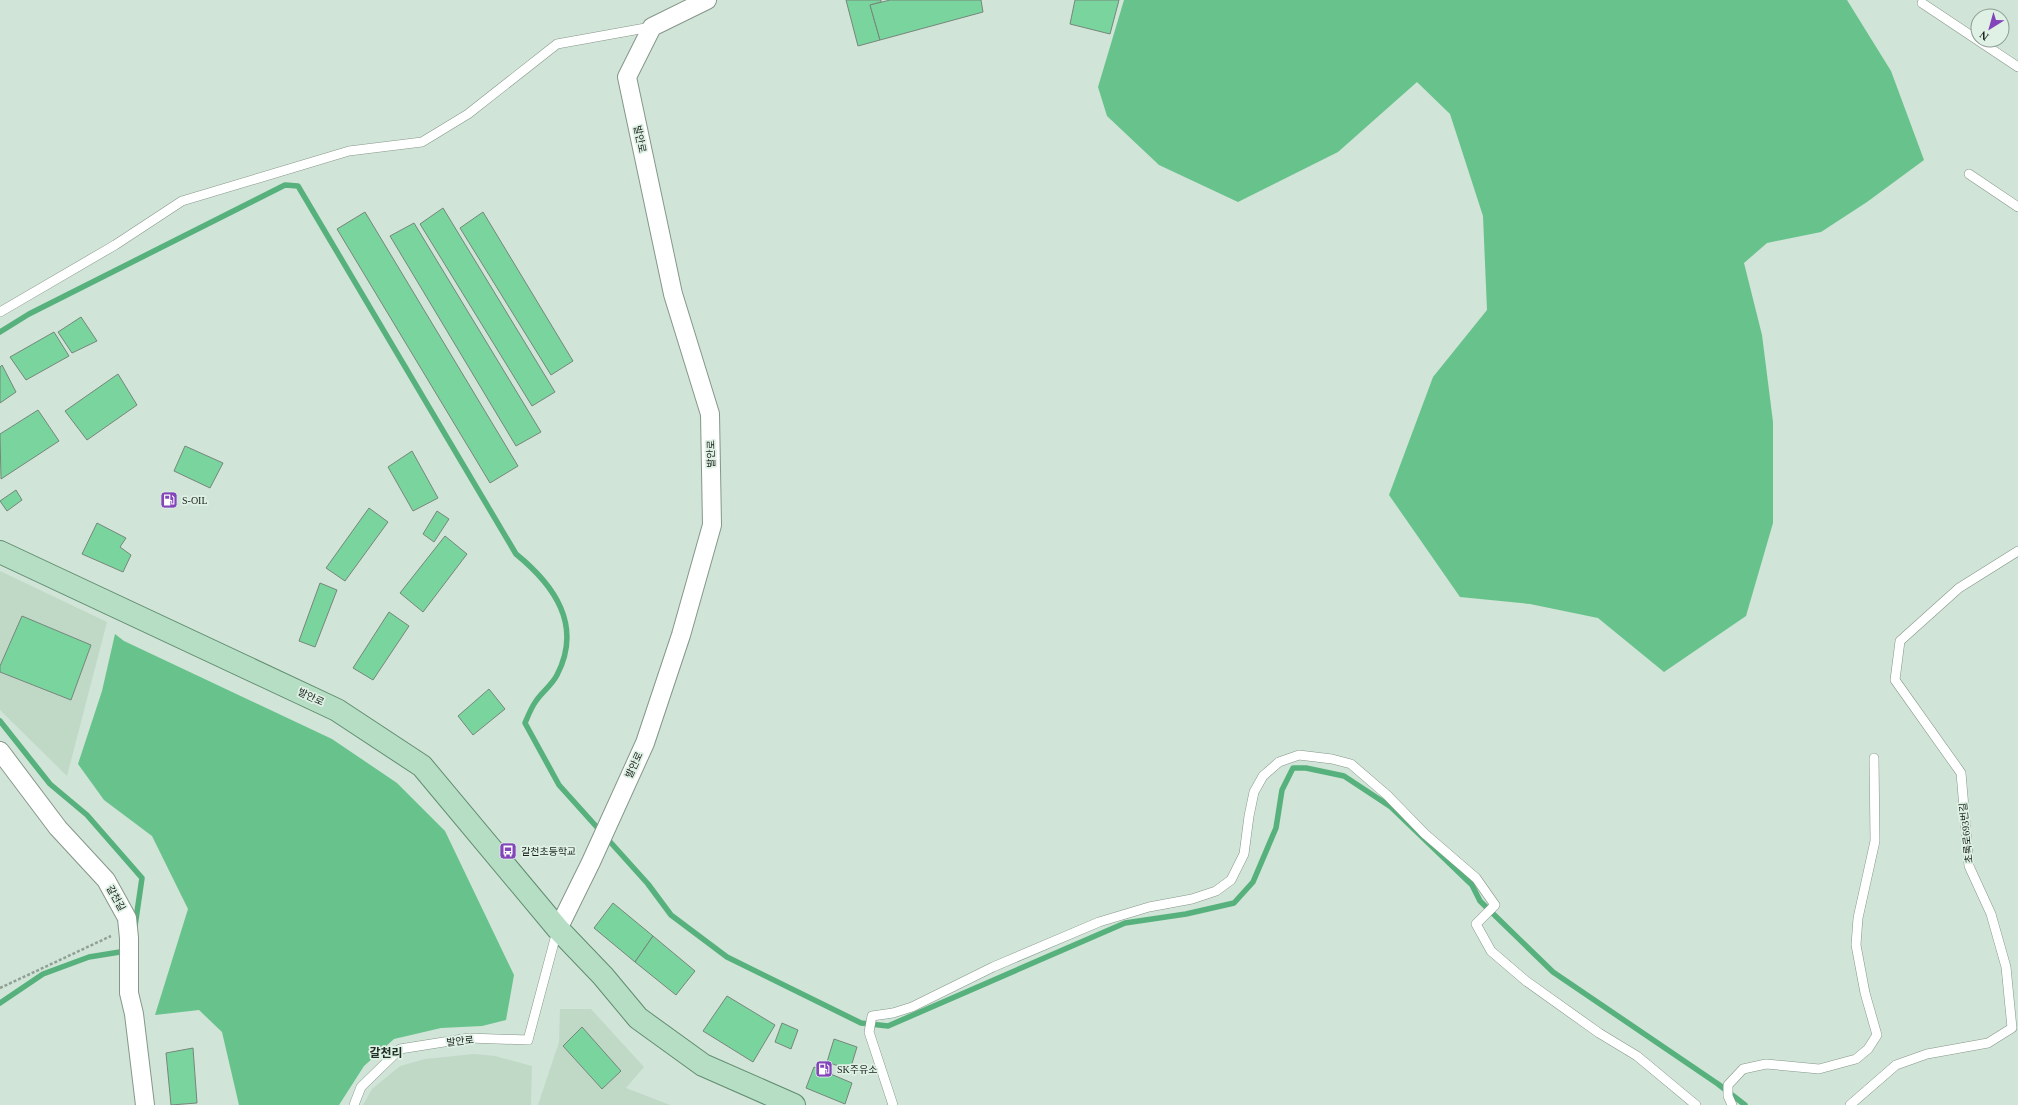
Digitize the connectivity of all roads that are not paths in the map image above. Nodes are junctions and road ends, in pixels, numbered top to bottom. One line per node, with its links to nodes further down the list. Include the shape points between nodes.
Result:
1 (707, 0): 3 (street)
2 (1922, 2): 4 (lane)
3 (652, 27): 7 (lane, via 557,44 468,114 422,142 349,151 182,201); 12 (street, 발안로, via 627,77 673,294 710,414 712,525 681,635 645,743)
4 (2018, 67)
5 (1969, 174): 6 (lane)
6 (2018, 207)
7 (0, 312)
8 (2018, 551): 19 (lane, 초록로693번길, via 1959,588 1900,641 1895,680 1961,773 1969,866 1991,914 2006,967 2012,1028 1988,1043 1927,1054 1896,1065)
9 (0, 552): 12 (main road, 발안로, via 338,710 422,766)
10 (0, 751): 13 (street, 갈천길, via 58,828 106,880 126,918 129,933 129,994 134,1014)
11 (1874, 758): 18 (lane, via 1875,841 1858,918 1856,945 1865,993 1877,1035 1868,1049 1856,1059 1819,1069 1766,1064 1743,1069 1728,1085 1728,1096)
12 (558, 929): 14 (lane, 발안로, via 528,1040 469,1038 400,1049 361,1087); 15 (main road, 발안로, via 638,1018 703,1065)
13 (145, 1105)
14 (354, 1105)
15 (794, 1105)
16 (893, 1105): 17 (lane, via 869,1032 872,1016 893,1013 912,1006 993,967 1099,922 1216,891 1231,880 1244,854 1254,792 1263,776 1279,762 1299,755 1351,764 1387,795 1425,834 1476,878 1494,905 1476,924 1491,951 1526,981 1599,1033 1637,1056)
17 (1696, 1105)
18 (1732, 1105)
19 (1850, 1105)

